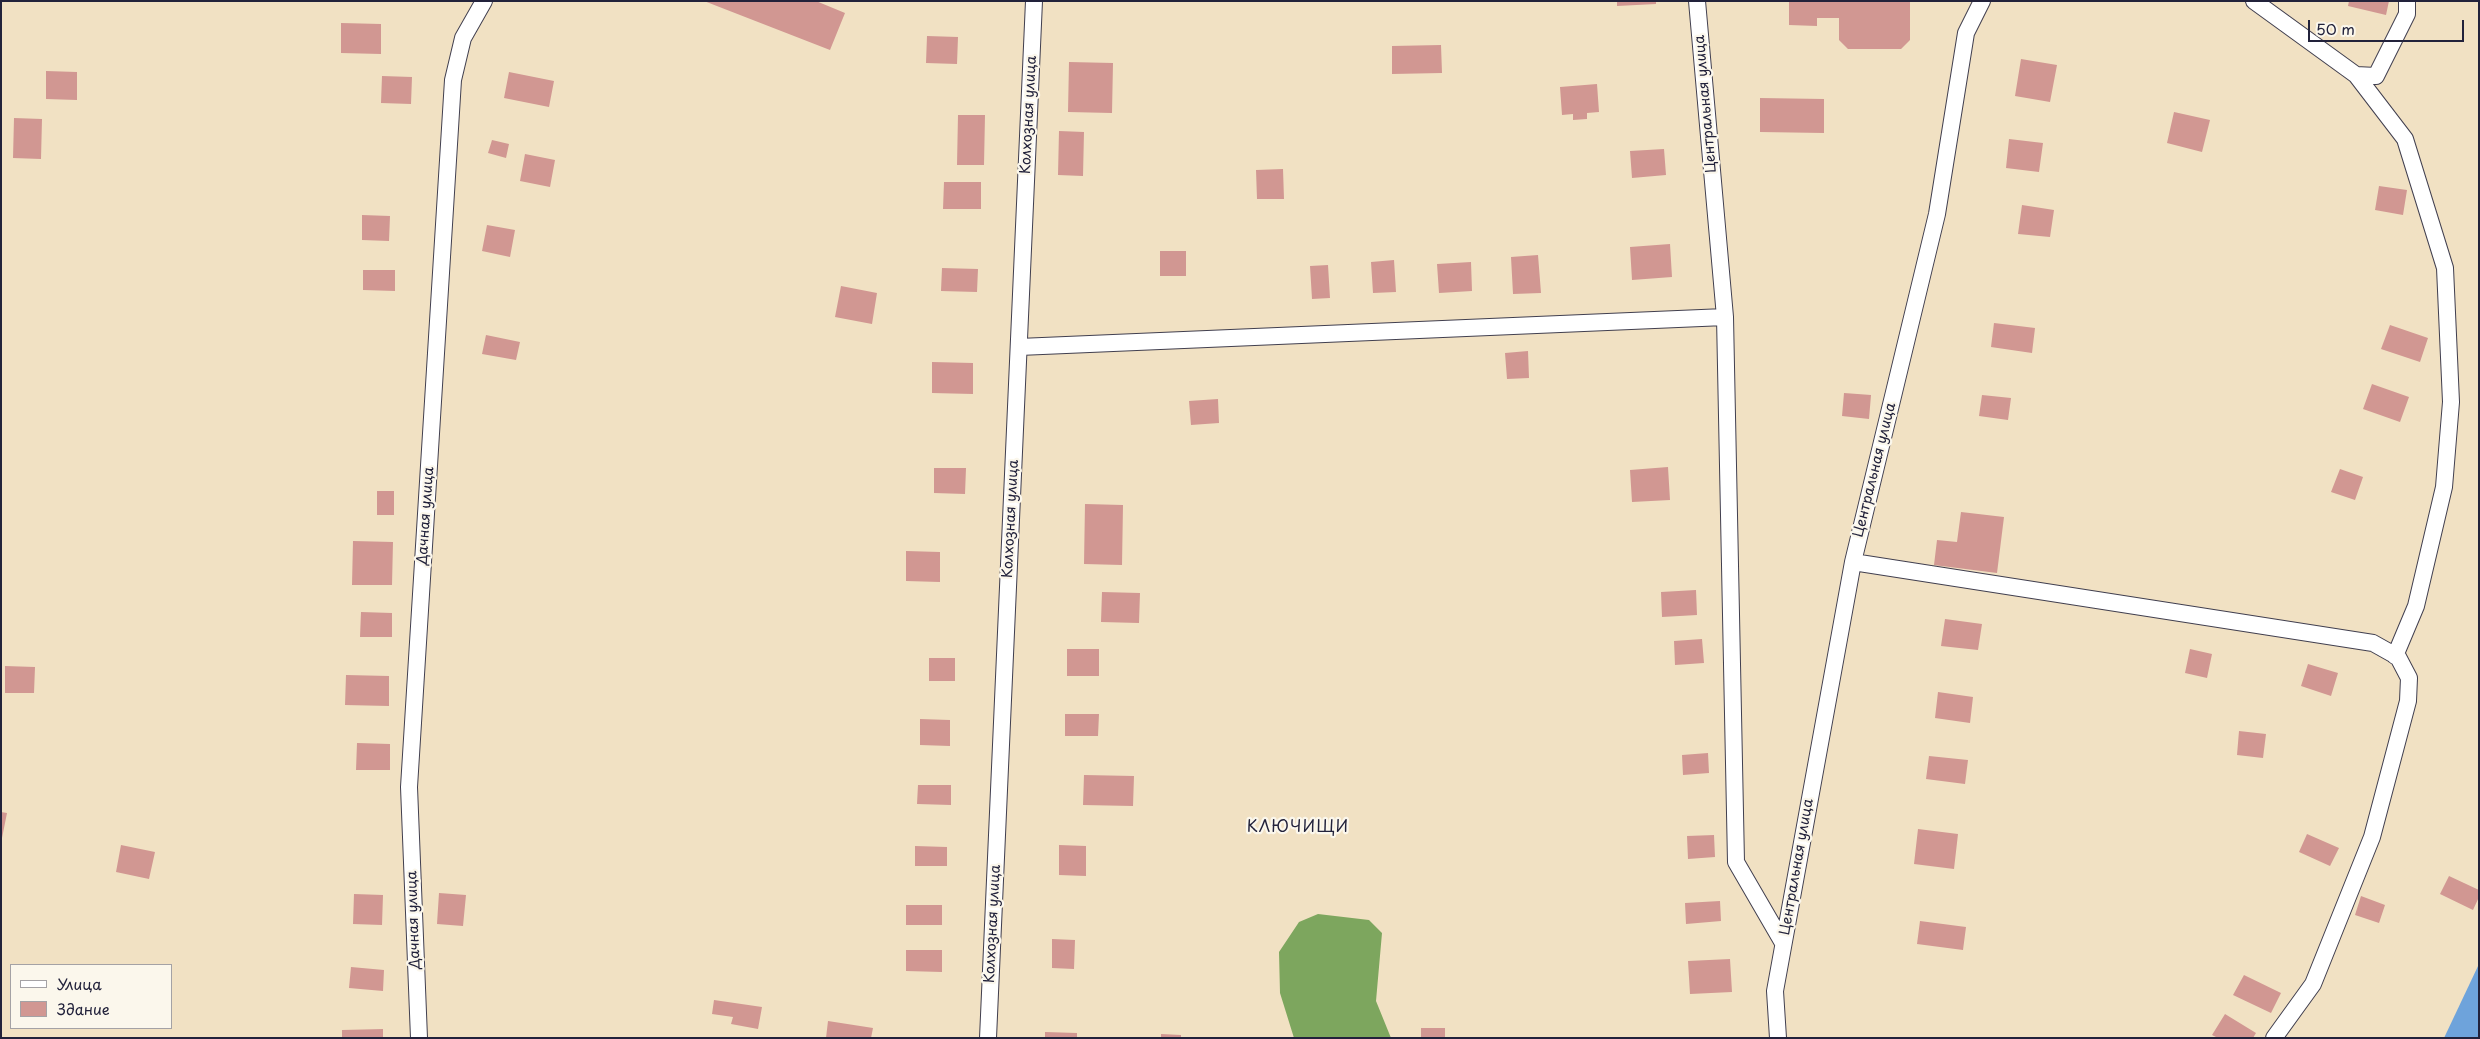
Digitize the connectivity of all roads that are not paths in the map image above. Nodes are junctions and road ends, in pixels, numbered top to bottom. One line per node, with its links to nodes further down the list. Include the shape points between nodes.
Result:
1 (484, 1): 13 (street, Дачная улица, via 464,38 454,80 409,787)
2 (1034, 1): 9 (street, Колхозная улица)
3 (1697, 1): 8 (street, Центральная улица)
4 (1982, 1): 10 (street, Центральная улица, via 1966,33 1937,214)
5 (2254, 1): 7 (street)
6 (2408, 1): 7 (street, via 2407,14 2376,76)
7 (2356, 75): 11 (street, via 2405,139 2445,268 2451,402 2444,487 2416,606)
8 (1726, 316): 9 (street); 12 (street, Центральная улица, via 1736,862)
9 (1019, 347): 14 (street, Колхозная улица)
10 (1852, 562): 11 (street, via 2373,644); 12 (street, Центральная улица)
11 (2395, 656): 16 (street, via 2408,678 2408,701 2372,837 2313,984)
12 (1783, 943): 15 (street, Центральная улица, via 1775,991)
13 (419, 1038)
14 (988, 1038)
15 (1778, 1038)
16 (2274, 1038)

